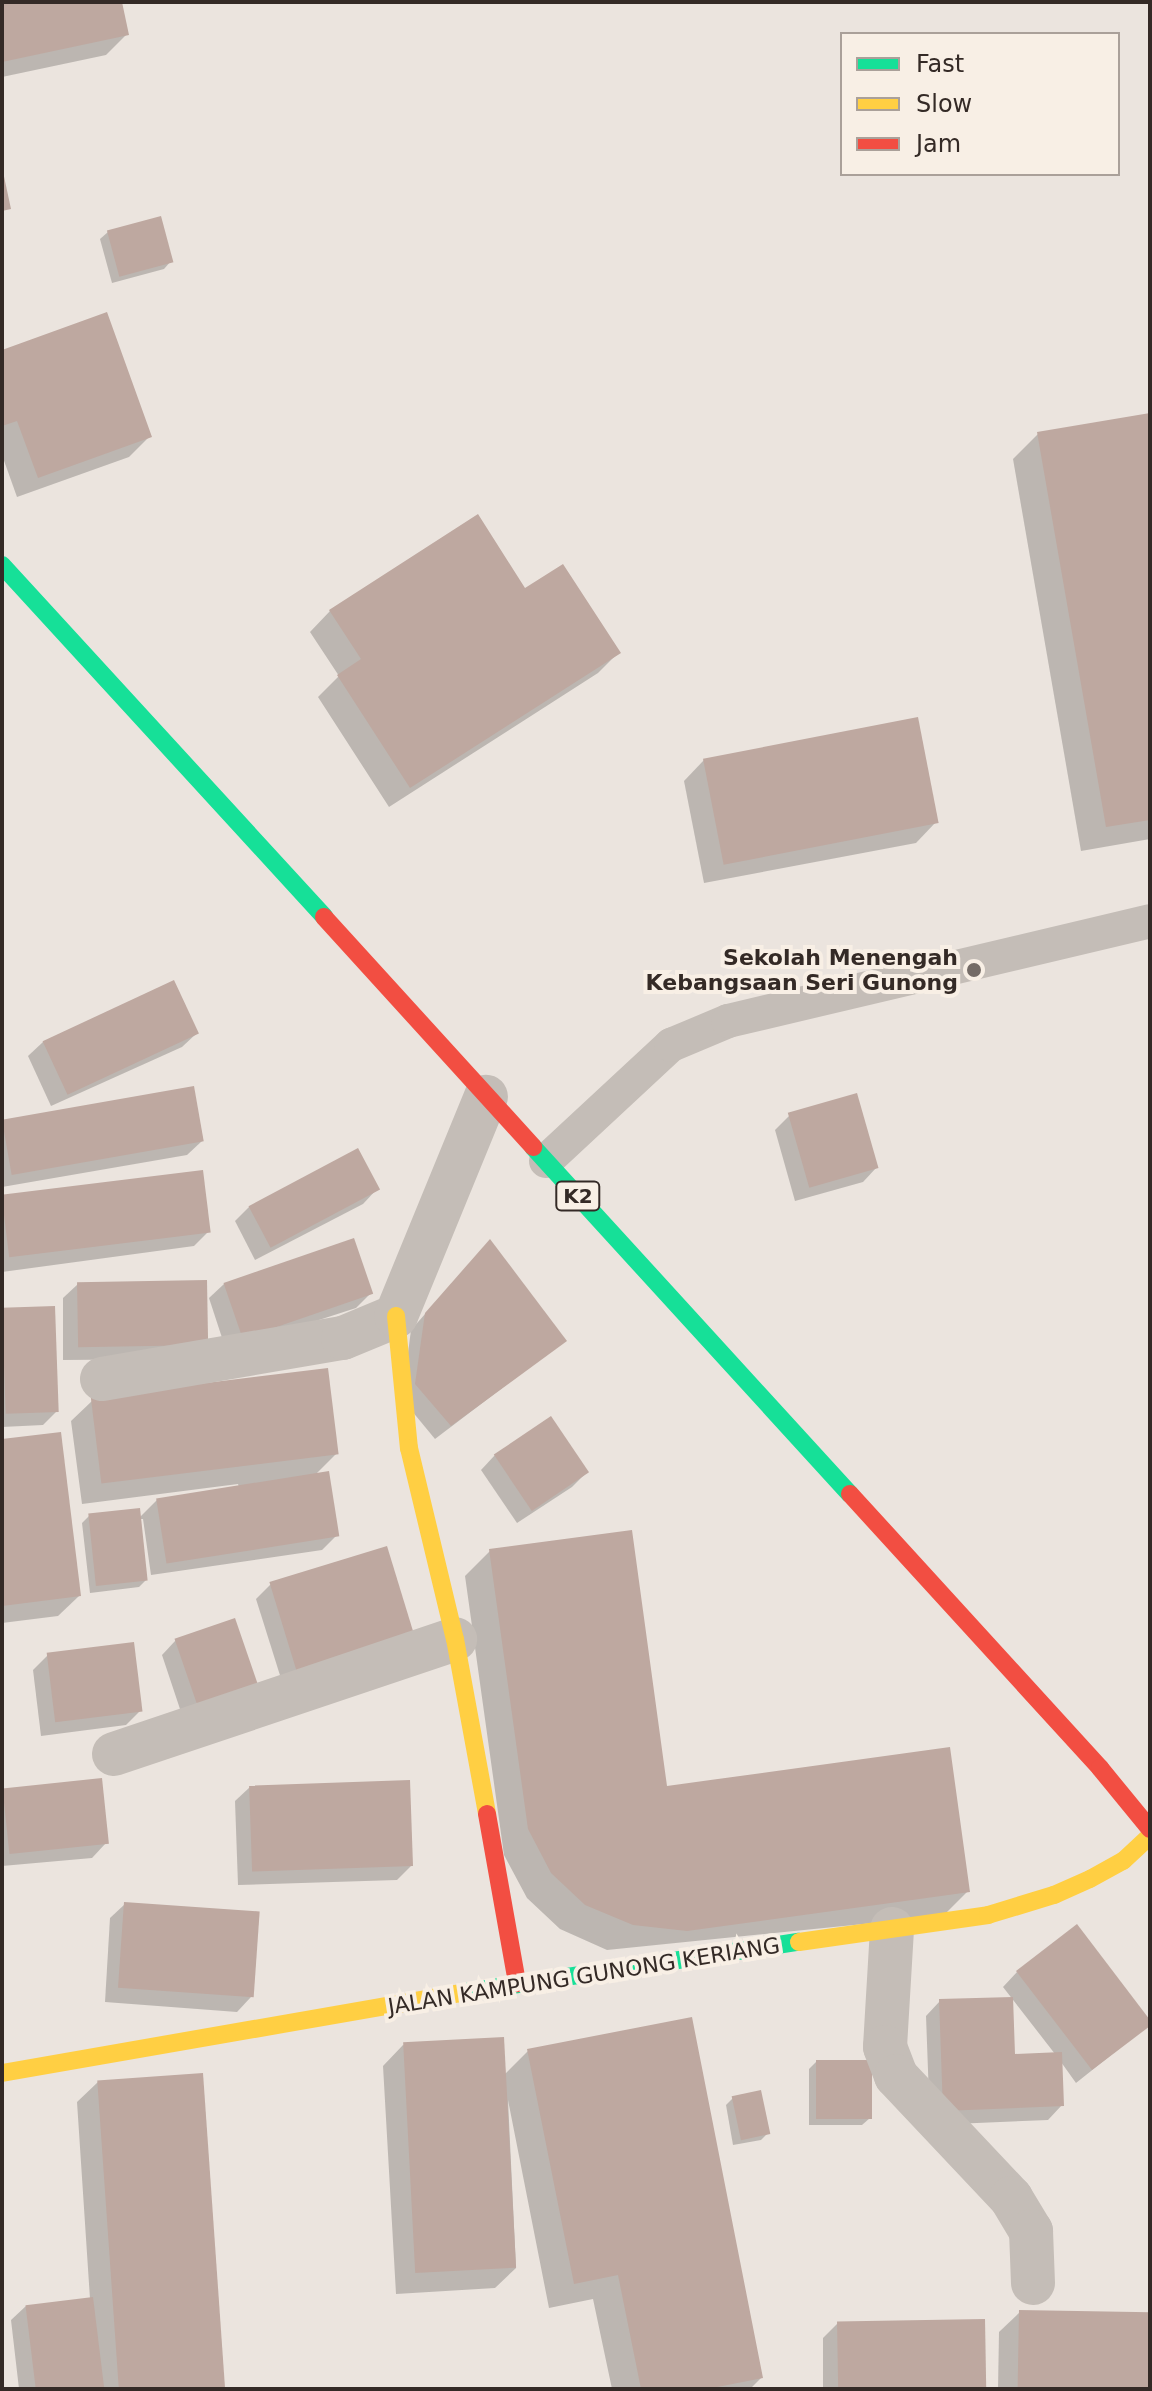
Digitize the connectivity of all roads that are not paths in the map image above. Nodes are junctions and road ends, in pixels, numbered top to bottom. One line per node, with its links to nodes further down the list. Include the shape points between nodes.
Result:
1 (2, 565): 3 (street, K2)
2 (1150, 921): 4 (lane, via 728,1021 671,1045)
3 (486, 1097): 4 (street, K2); 5 (street)
4 (546, 1161): 9 (street, K2)
5 (396, 1316): 6 (street, via 343,1338); 7 (street, via 409,1448)
6 (102, 1379)
7 (455, 1639): 8 (street); 12 (street)
8 (114, 1754)
9 (1150, 1829)
10 (1150, 1836): 11 (street, JALAN KAMPUNG GUNONG KERIANG, via 1123,1861 1054,1895 988,1915)
11 (892, 1929): 12 (street, JALAN KAMPUNG GUNONG KERIANG); 14 (street, via 885,2047 896,2076 1011,2198 1031,2231)
12 (517, 1983): 13 (street, JALAN KAMPUNG GUNONG KERIANG)
13 (9, 2072)
14 (1033, 2283)

